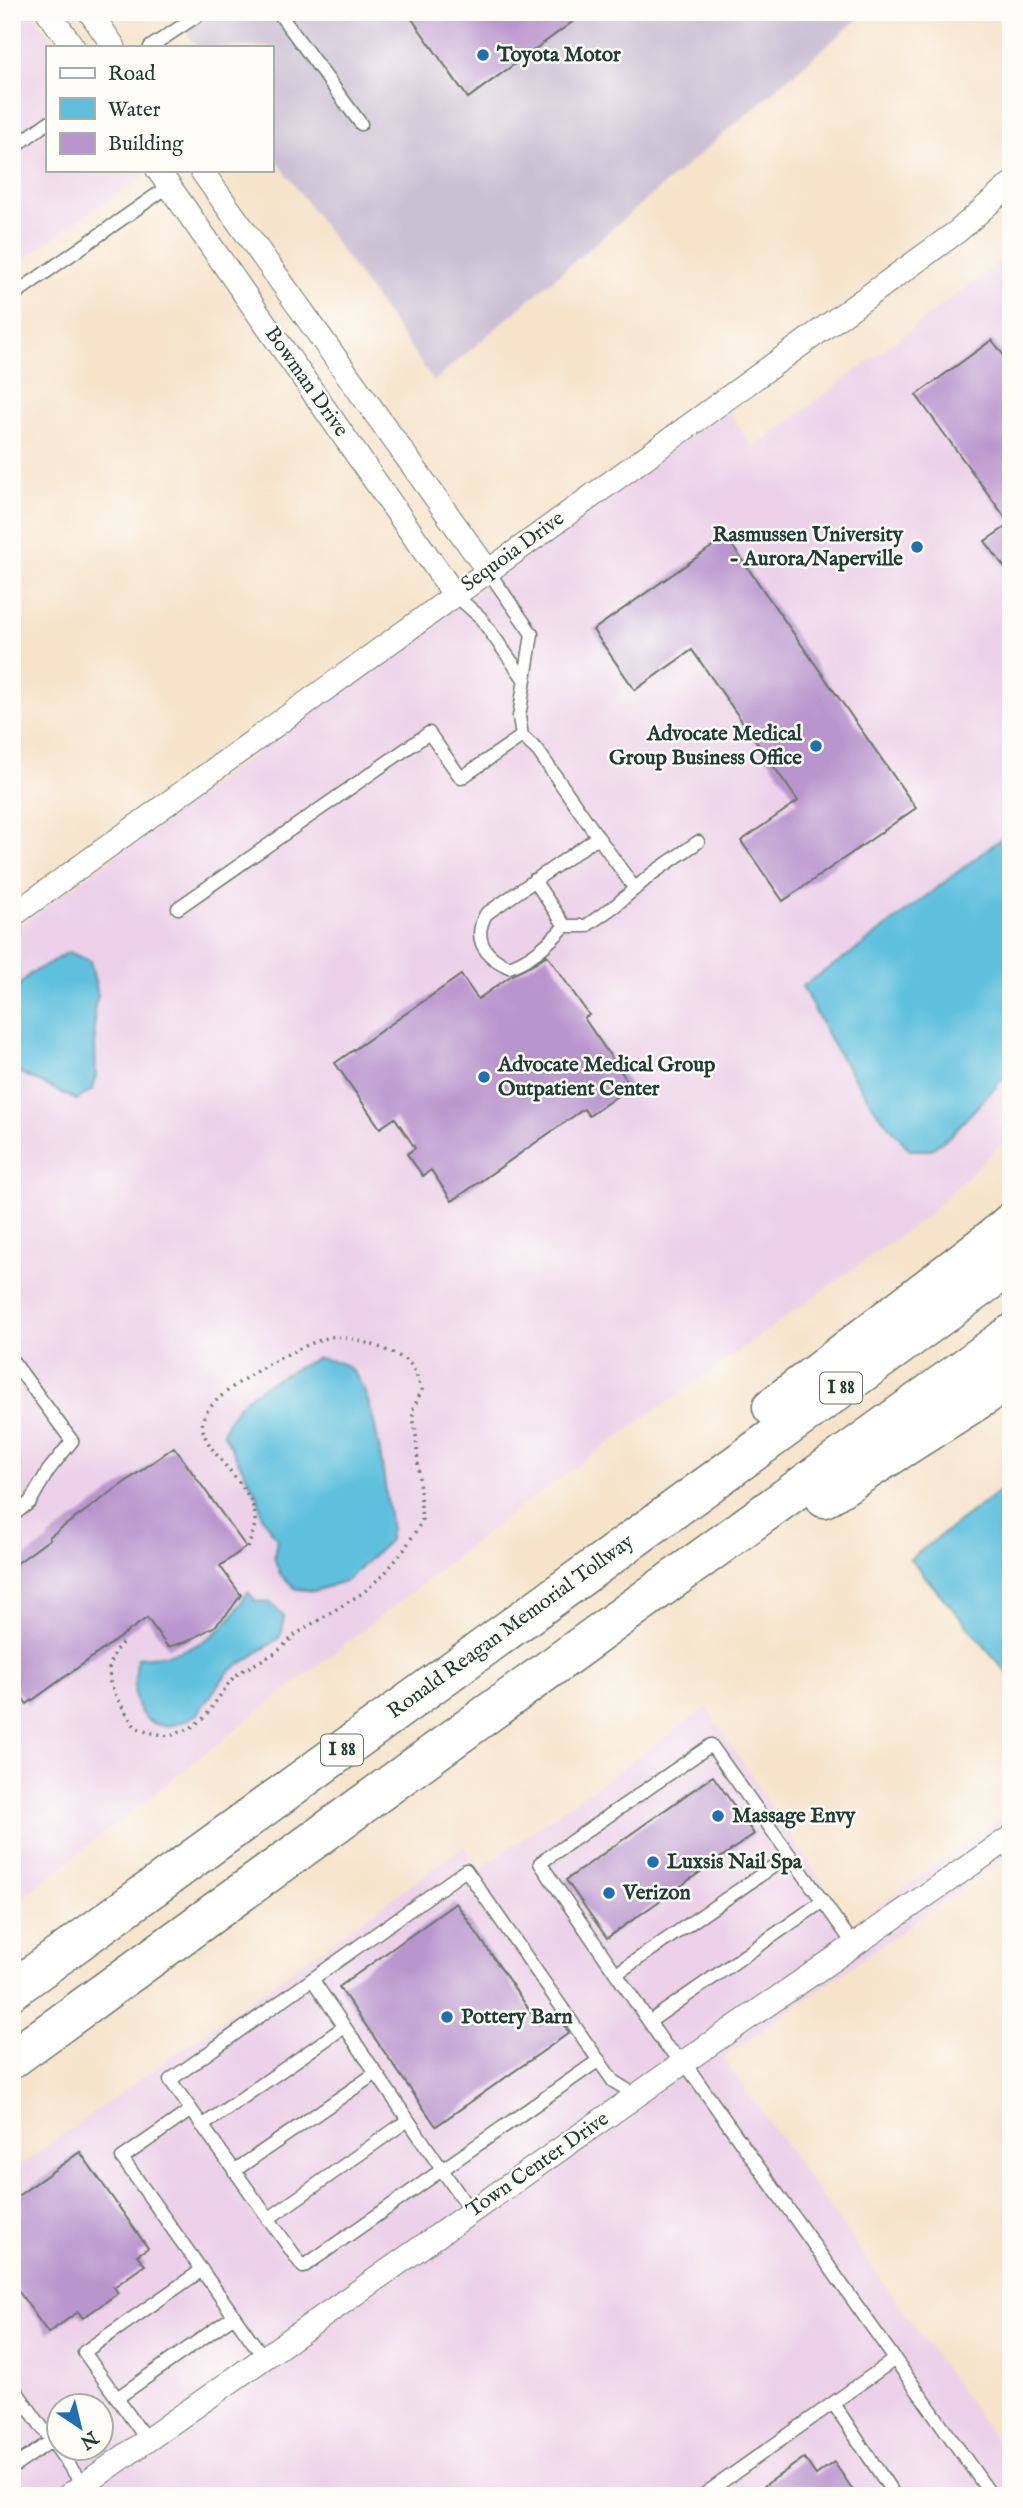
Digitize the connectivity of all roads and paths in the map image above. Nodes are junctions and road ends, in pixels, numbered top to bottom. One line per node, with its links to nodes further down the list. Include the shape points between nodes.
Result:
1 (48, 12): 5 (street)
2 (90, 12): 6 (street)
3 (202, 12): 7 (lane)
4 (278, 12): 9 (lane)
5 (72, 46)
6 (113, 46)
7 (151, 46)
8 (46, 124): 10 (lane)
9 (361, 124)
10 (12, 149)
11 (202, 172): 15 (street, Bowman Drive)
12 (164, 178): 14 (lane); 16 (street, Bowman Drive)
13 (1011, 184): 15 (street, Sequoia Drive, via 958,232)
14 (12, 296)
15 (488, 571): 16 (street, Sequoia Drive); 17 (lane, via 532,634)
16 (454, 594): 17 (lane, via 480,617); 24 (street, Sequoia Drive)
17 (524, 679): 18 (lane, via 519,717)
18 (522, 736): 19 (lane, via 538,751); 23 (lane, via 461,778 429,733)
19 (598, 836): 21 (lane); 22 (lane)
20 (698, 842): 22 (lane)
21 (534, 880): 25 (lane); 25 (lane, via 486,914 480,940 487,951 509,967 549,943)
22 (635, 889): 25 (lane, via 586,926)
23 (178, 908)
24 (12, 916)
25 (565, 926)
26 (1011, 1222): 31 (highway, via 765,1411)
27 (1011, 1265): 31 (highway, Ronald Reagan Memorial Tollway / I 88)
28 (1011, 1335): 32 (highway, I 88)
29 (12, 1360): 33 (lane, via 72,1441 30,1502)
30 (1011, 1379): 32 (highway, via 829,1496)
31 (671, 1511): 42 (highway, Ronald Reagan Memorial Tollway / I 88)
32 (761, 1515): 45 (highway, I 88)
33 (12, 1516)
34 (248, 1549): 35 (path, via 255,1521 250,1498 203,1436 203,1419 218,1399 278,1359 333,1337 376,1346 410,1364 422,1390 412,1410 422,1521 385,1573 277,1652 240,1672 205,1717 169,1736 135,1727 118,1700 110,1683 109,1665)
35 (122, 1643)
36 (1011, 1837): 39 (street, Town Center Drive)
37 (790, 1855): 38 (lane); 40 (lane); 40 (lane, via 710,1745 540,1863)
38 (823, 1901): 39 (lane); 43 (lane)
39 (855, 1945): 47 (street, Town Center Drive)
40 (616, 1975): 43 (lane)
41 (312, 1979): 44 (lane); 46 (lane, via 466,1870); 50 (lane, via 170,2080)
42 (12, 1990)
43 (649, 2022): 47 (lane)
44 (344, 2027): 48 (lane); 52 (lane)
45 (12, 2059)
46 (599, 2060): 49 (lane, via 613,2081); 53 (lane)
47 (684, 2062): 49 (street, Town Center Drive); 60 (lane)
48 (376, 2073): 51 (lane); 54 (lane)
49 (637, 2096): 55 (street, Town Center Drive)
50 (191, 2110): 52 (lane); 57 (lane, via 121,2158)
51 (408, 2120): 53 (lane); 56 (lane)
52 (202, 2126): 54 (lane)
53 (442, 2169): 55 (lane); 56 (lane, via 303,2267)
54 (234, 2171): 56 (lane)
55 (471, 2213): 59 (street, Town Center Drive)
56 (268, 2219)
57 (202, 2270): 58 (lane); 62 (lane, via 84,2352)
58 (234, 2316): 59 (lane); 62 (lane)
59 (264, 2358): 65 (street, Town Center Drive)
60 (895, 2359): 63 (lane); 72 (lane)
61 (15, 2394): 64 (lane)
62 (117, 2398): 65 (lane)
63 (833, 2403): 70 (lane); 71 (lane)
64 (46, 2434)
65 (147, 2440): 69 (street, Town Center Drive)
66 (46, 2444): 68 (lane)
67 (61, 2462): 69 (lane)
68 (12, 2468)
69 (75, 2490)
70 (702, 2496)
71 (895, 2496)
72 (992, 2496)

